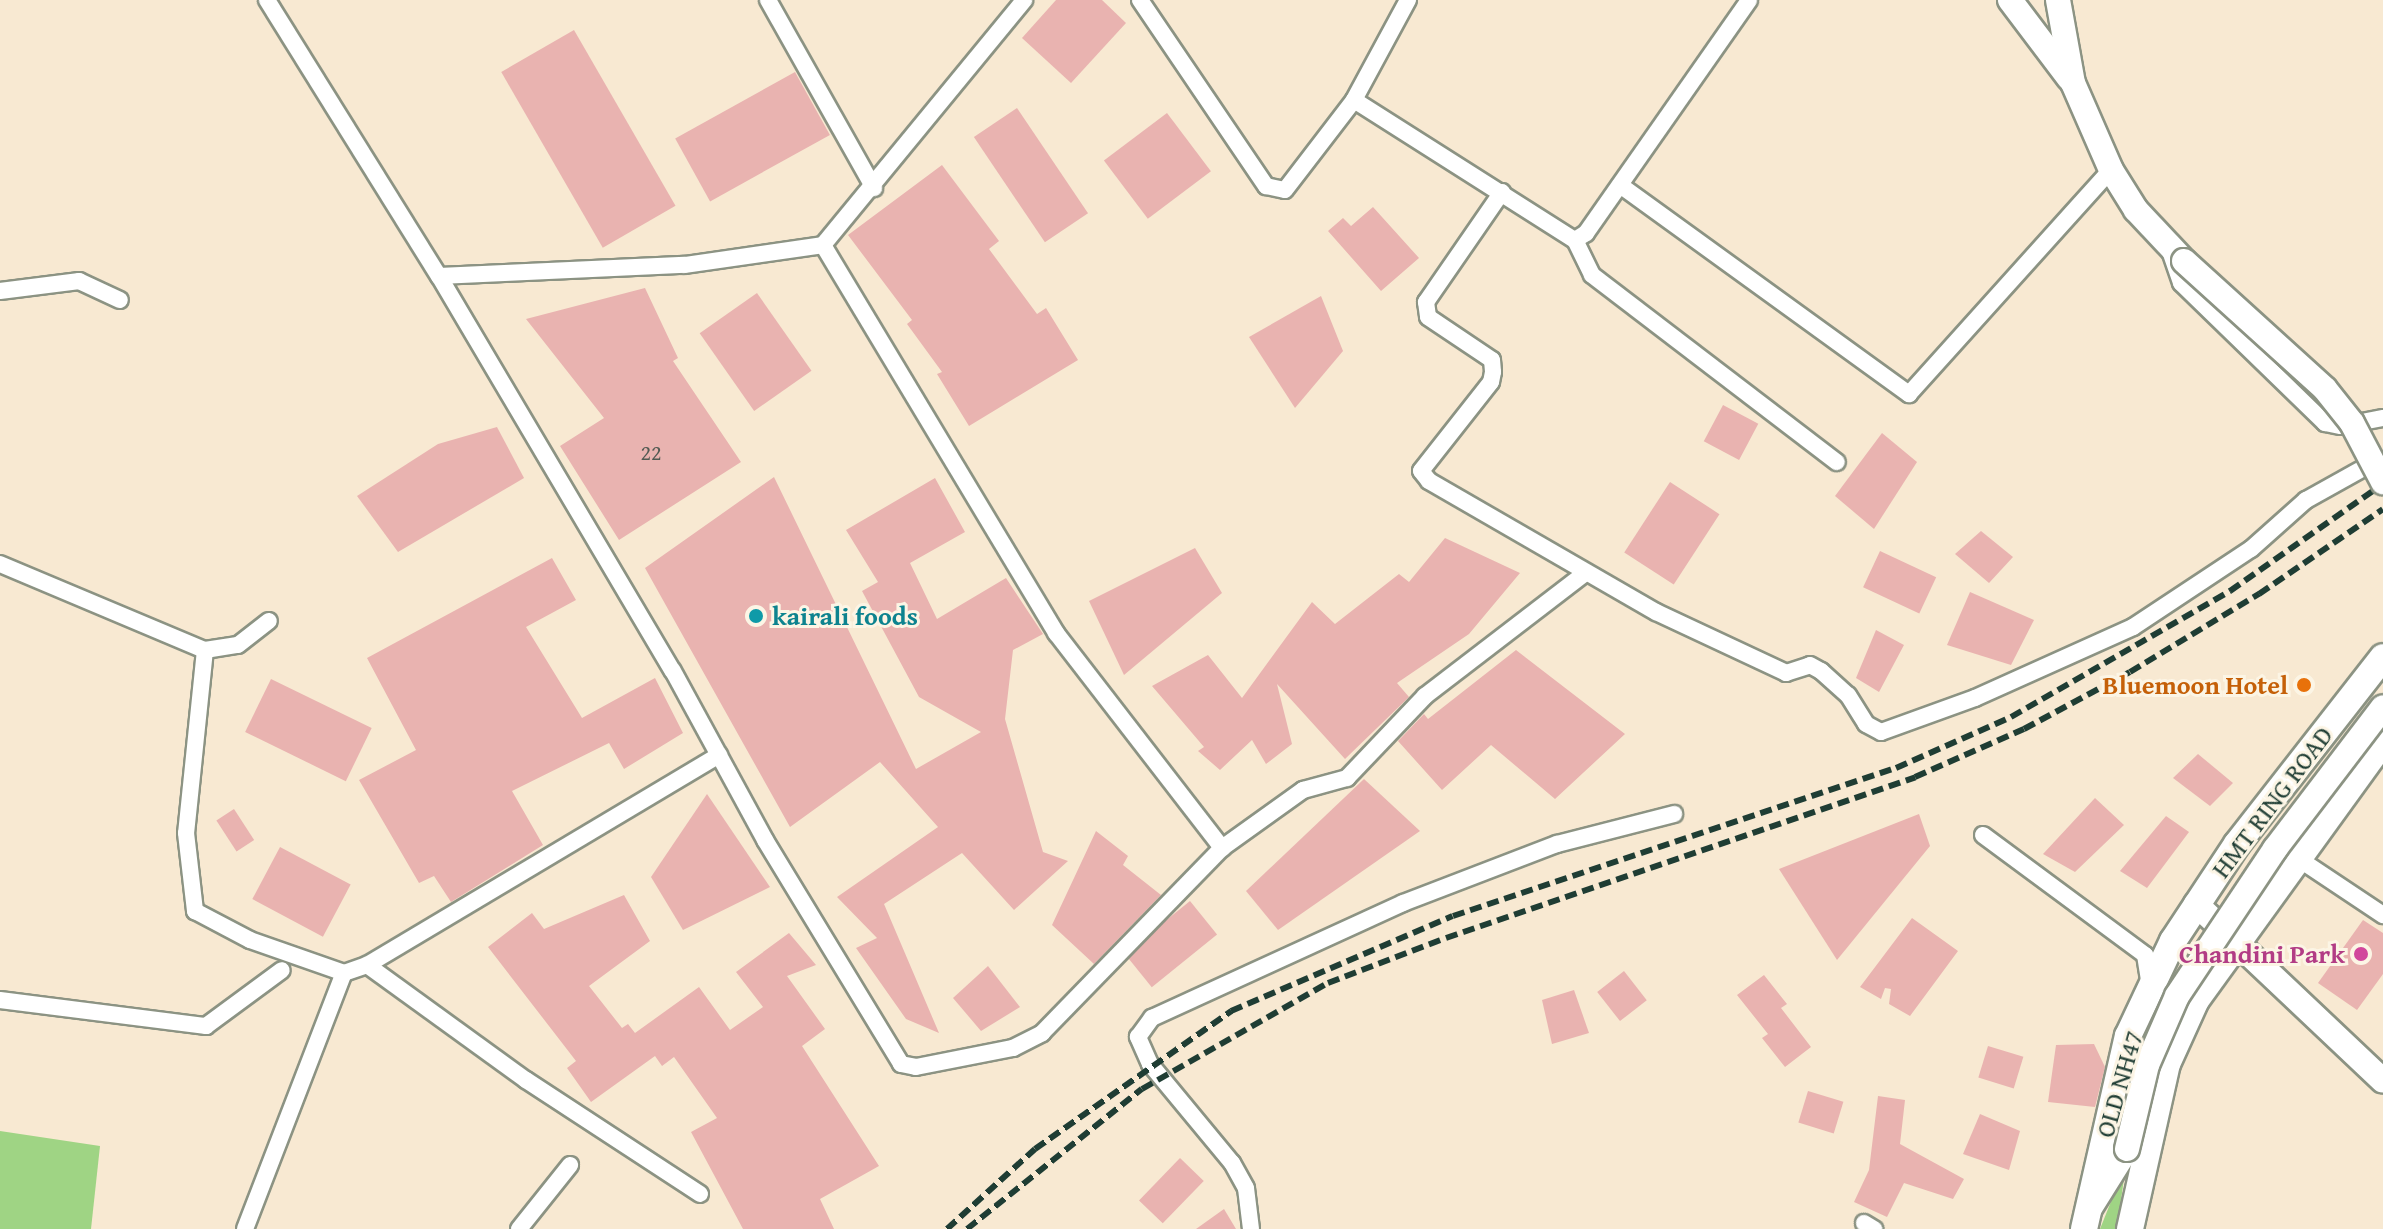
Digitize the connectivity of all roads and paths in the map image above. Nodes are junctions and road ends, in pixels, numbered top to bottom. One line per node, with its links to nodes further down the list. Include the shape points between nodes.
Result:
1 (267, 0): 18 (street)
2 (768, 0): 13 (street)
3 (1024, 0): 13 (street)
4 (1140, 0): 10 (street, via 1266,186 1285,190)
5 (1408, 0): 10 (street)
6 (1749, 0): 12 (street)
7 (2010, 0): 9 (main road)
8 (2058, 0): 9 (main road)
9 (2073, 83): 11 (main road)
10 (1354, 100): 14 (street)
11 (2111, 170): 12 (street, via 1909,394); 17 (main road, via 2136,210)
12 (1620, 185): 15 (street, via 1586,233)
13 (874, 188): 16 (street)
14 (1502, 192): 15 (street); 26 (street, via 1426,302 1428,317 1492,360 1491,382 1421,471 1429,481)
15 (1575, 240): 22 (street, via 1592,275)
16 (823, 245): 18 (street, via 685,265); 35 (street, via 1056,633)
17 (2177, 253): 21 (street, via 2181,283 2325,423 2341,426); 24 (main road, bridge, via 2325,389 2352,423)
18 (439, 276): 32 (street)
19 (0, 291): 20 (street, via 79,281)
20 (120, 300)
21 (2383, 418)
22 (1837, 462)
23 (2360, 470): 26 (street, via 2306,500 2251,549 2133,627 1975,698 1881,732 1866,724 1848,695 1810,665 1786,673)
24 (2383, 482)
25 (0, 564): 28 (street)
26 (1584, 574): 35 (street, via 1425,696 1347,778 1303,790)
27 (269, 621): 28 (street, via 238,645)
28 (205, 650): 42 (street, via 186,833 195,911 250,940)
29 (2383, 657): 37 (main road, HMT RING ROAD)
30 (2383, 707): 46 (main road, bridge, via 2275,849 2183,986 2147,1065)
31 (2383, 742): 36 (main road, HMT RING ROAD)
32 (719, 755): 35 (street, via 901,1064 916,1067 1013,1048 1042,1033); 40 (street)
33 (1674, 814): 53 (street, via 1557,844 1403,903 1152,1018 1138,1037 1150,1064 1232,1163 1246,1188)
34 (1983, 835): 43 (street, via 2145,955)
35 (1222, 848)
36 (2296, 857): 38 (street); 39 (main road, HMT RING ROAD)
37 (2196, 904): 39 (main road, HMT RING ROAD); 43 (main road, OLD NH47)
38 (2383, 915)
39 (2235, 943): 45 (main road, HMT RING ROAD); 50 (main road, OLD NH47, via 2196,1000 2167,1064)
40 (367, 965): 42 (street); 48 (street, via 526,1080)
41 (282, 970): 44 (street, via 206,1026)
42 (344, 973): 51 (street)
43 (2151, 993): 49 (main road, OLD NH47, via 2128,1036)
44 (0, 1000)
45 (2383, 1081)
46 (2127, 1149): 49 (main road); 50 (main road)
47 (570, 1165): 52 (street)
48 (700, 1194)
49 (2086, 1220)
50 (2131, 1225)
51 (245, 1229)
52 (519, 1229)
53 (1251, 1229)

